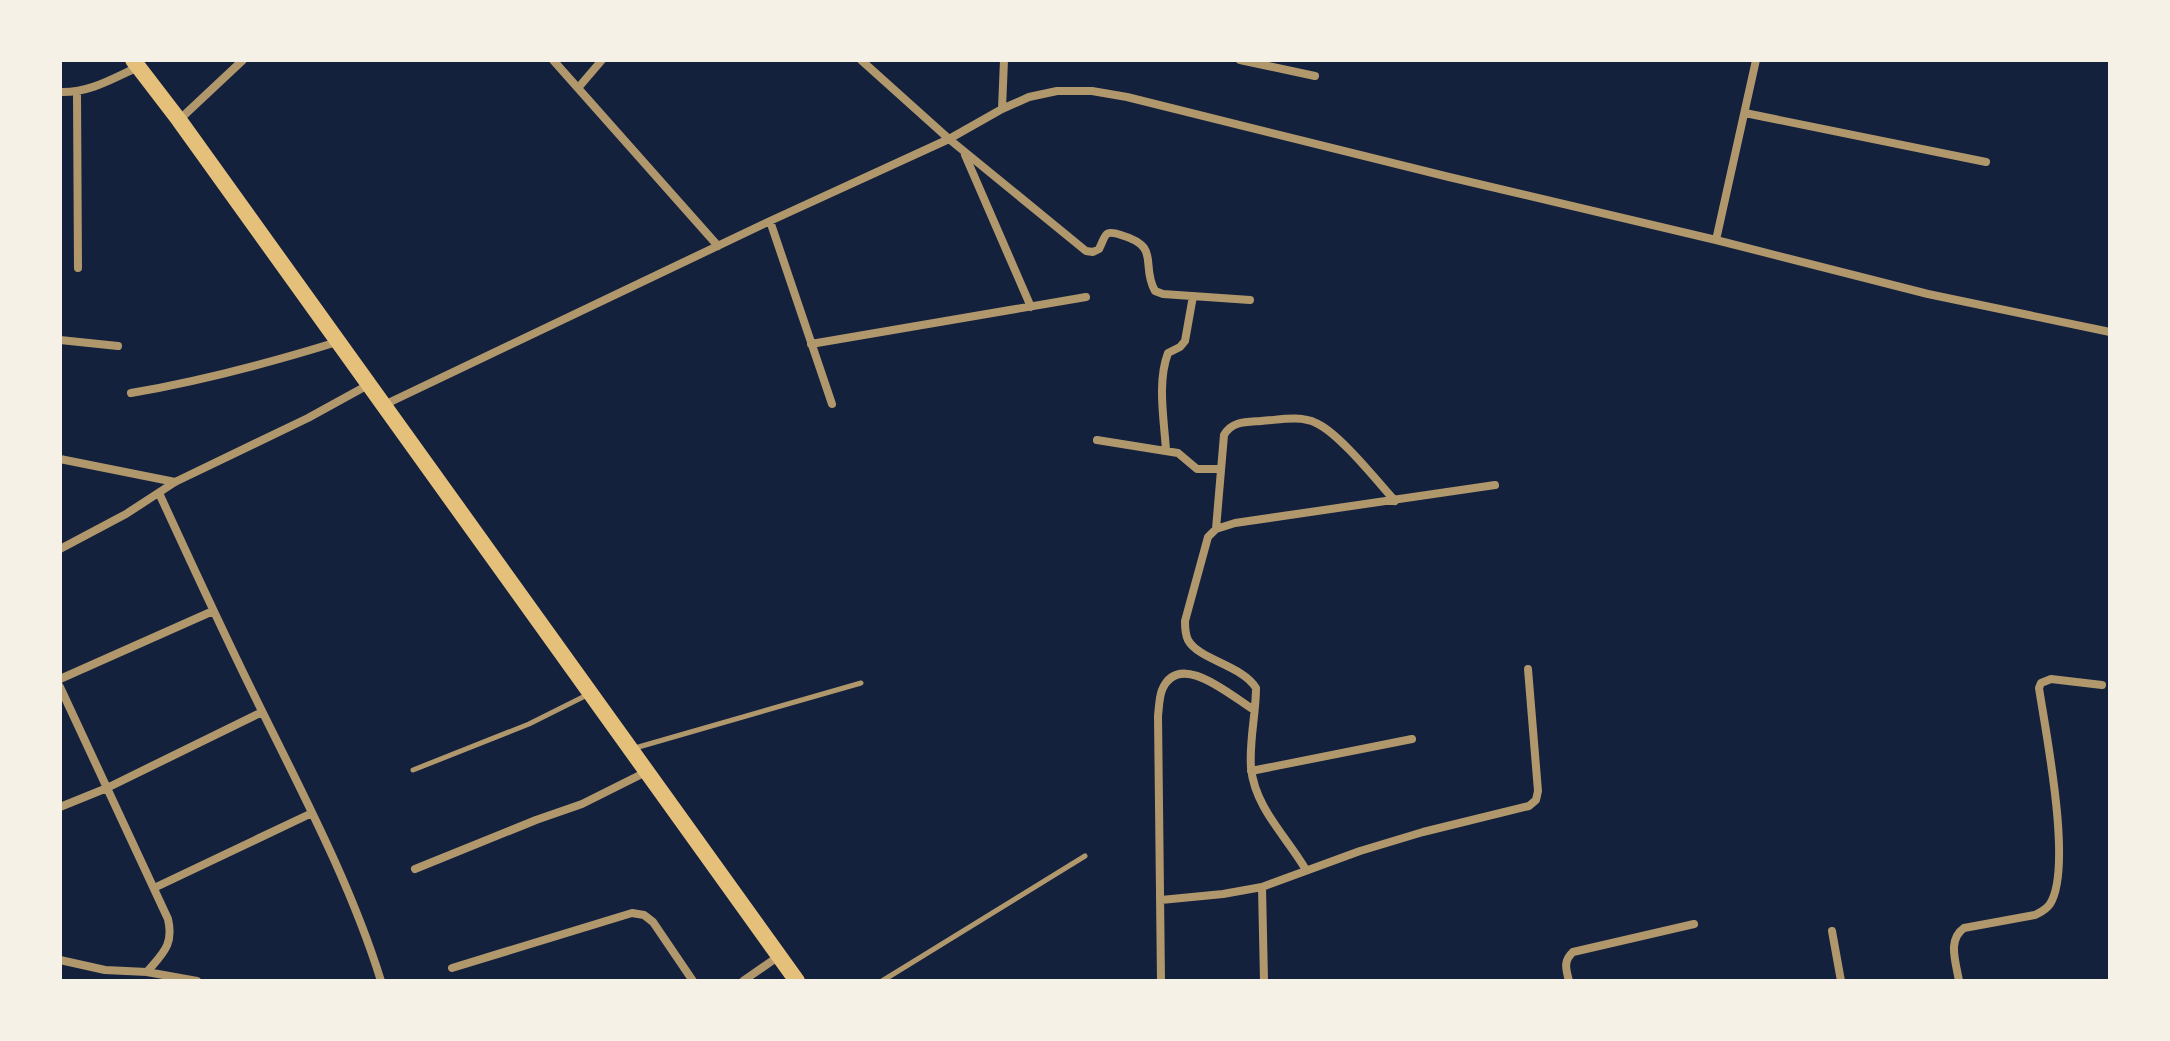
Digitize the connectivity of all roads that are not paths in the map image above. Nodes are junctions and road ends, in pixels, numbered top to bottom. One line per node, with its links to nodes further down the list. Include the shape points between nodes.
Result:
1 (243, 60): 15 (street)
2 (553, 60): 10 (street)
3 (602, 60): 10 (street)
4 (861, 60): 16 (street)
5 (1004, 60): 13 (street)
6 (1240, 60): 9 (street)
7 (1756, 60): 14 (street)
8 (135, 64): 12 (street); 15 (main road)
9 (1315, 76)
10 (578, 88): 21 (street)
11 (60, 92): 12 (street)
12 (77, 93): 22 (street)
13 (1002, 109): 16 (street); 20 (street, via 1057,91 1127,97)
14 (1745, 113): 18 (street); 20 (street)
15 (179, 120): 29 (main road)
16 (949, 139): 17 (street); 19 (street)
17 (963, 151): 23 (street, via 1086,251 1099,249 1112,232 1136,239 1145,247 1155,291); 26 (street)
18 (1986, 162)
19 (770, 221): 21 (street); 30 (street)
20 (1716, 240): 27 (street, via 1928,294)
21 (718, 246): 35 (street)
22 (78, 268)
23 (1193, 296): 25 (street); 37 (street, via 1185,341 1165,360)
24 (1086, 297): 26 (street)
25 (1250, 300)
26 (1031, 307): 30 (street)
27 (2110, 332)
28 (60, 340): 31 (street)
29 (337, 342): 32 (main road); 33 (street, via 255,367)
30 (811, 344): 34 (street)
31 (118, 346)
32 (368, 385): 35 (main road); 40 (street)
33 (131, 393)
34 (832, 404)
35 (383, 406): 52 (main road)
36 (1097, 440): 37 (street)
37 (1166, 450): 39 (street, via 1197,469)
38 (60, 459): 40 (street)
39 (1221, 469): 43 (street, via 1229,427 1300,418 1337,438); 44 (street)
40 (175, 482): 42 (street)
41 (1495, 485): 43 (street)
42 (159, 493): 45 (street); 46 (street)
43 (1395, 501): 44 (street)
44 (1216, 529): 53 (street, via 1208,537 1185,631 1195,648 1251,680 1256,688)
45 (60, 549)
46 (213, 611): 48 (street); 54 (street)
47 (1528, 669): 65 (street, via 1536,800)
48 (60, 679)
49 (861, 683): 56 (lane)
50 (2102, 685): 85 (street, via 2051,679 2041,683 2058,823 2052,902 2035,915 1956,933)
51 (60, 687): 60 (street)
52 (590, 693): 56 (main road); 57 (lane, via 529,724)
53 (1254, 710): 58 (street); 68 (street, via 1198,675 1182,672 1161,692)
54 (262, 712): 60 (street); 62 (street)
55 (1412, 739): 58 (street)
56 (630, 749): 59 (main road)
57 (413, 770)
58 (1251, 771): 65 (street, via 1270,819)
59 (647, 772): 64 (street, via 582,804); 71 (main road)
60 (107, 788): 61 (street); 67 (street)
61 (60, 807)
62 (312, 813): 67 (street); 76 (street)
63 (1085, 856): 80 (lane)
64 (415, 869)
65 (1306, 870): 66 (street)
66 (1262, 887): 68 (street); 82 (street)
67 (154, 888): 74 (street, via 171,933 167,949)
68 (1161, 900): 81 (street)
69 (1694, 924): 83 (street, via 1573,952 1565,964)
70 (1832, 931): 84 (street)
71 (779, 956): 78 (street); 79 (main road)
72 (60, 960): 74 (street)
73 (452, 968): 77 (street, via 632,913 653,922)
74 (147, 972): 75 (street)
75 (197, 981)
76 (381, 981)
77 (693, 981)
78 (743, 981)
79 (797, 981)
80 (882, 981)
81 (1161, 981)
82 (1264, 981)
83 (1569, 981)
84 (1841, 981)
85 (1959, 981)

